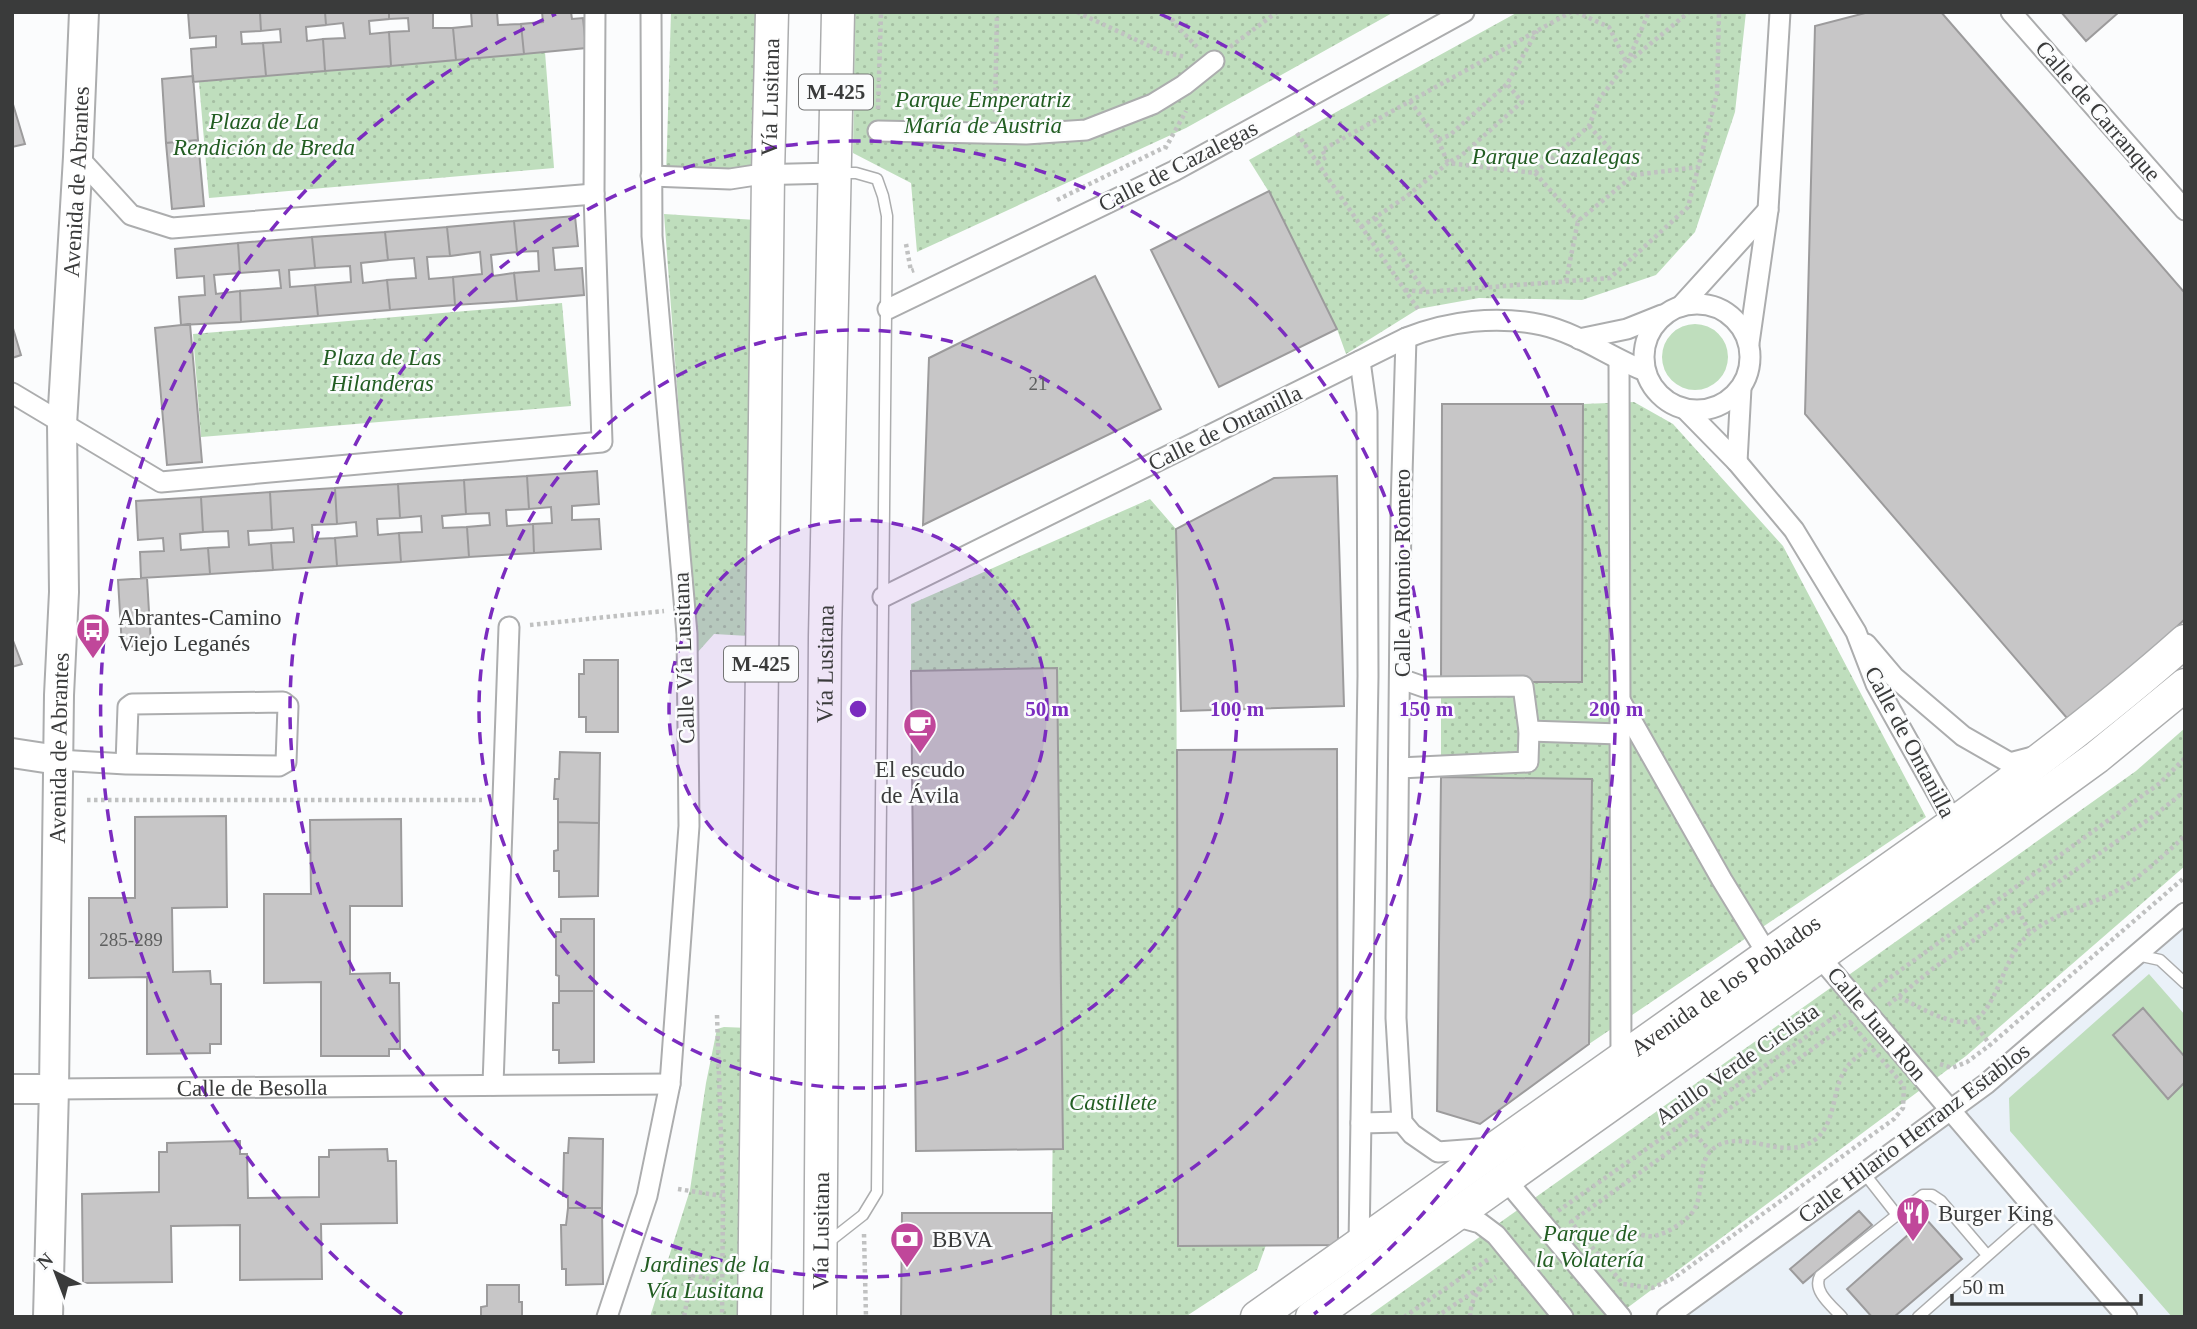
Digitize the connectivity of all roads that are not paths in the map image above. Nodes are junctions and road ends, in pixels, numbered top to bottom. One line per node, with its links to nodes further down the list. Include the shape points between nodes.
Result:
1 (84, 12): 11 (street, Avenida de Abrantes)
2 (595, 12): 15 (street)
3 (651, 12): 14 (street)
4 (772, 12): 13 (main road, Vía Lusitana / M-425)
5 (838, 12): 12 (main road, Vía Lusitana / M-425)
6 (1464, 12): 18 (street, Calle de Cazalegas, via 1174,171)
7 (1780, 12): 16 (street)
8 (2011, 12): 17 (street, Calle de Carranque)
9 (1214, 61): 10 (street, via 1153,104 1086,130 994,134)
10 (878, 131)
11 (78, 157): 15 (street, via 131,215 172,228); 29 (street, Avenida de Abrantes)
12 (834, 173): 13 (street); 18 (lane, via 877,179 887,216); 67 (main road, Vía Lusitana / M-425)
13 (768, 174): 14 (street, via 730,179); 71 (main road, Vía Lusitana / M-425)
14 (651, 176): 52 (street, Calle Vía Lusitana, via 652,236 687,634 689,826)
15 (594, 194): 29 (street, via 602,442 161,482)
16 (1768, 210): 19 (street); 22 (street)
17 (2185, 210)
18 (888, 309): 31 (lane)
19 (1673, 310): 21 (street, via 1627,329); 22 (street, via 1698,303 1715,306 1731,315); 25 (street, via 1646,340)
20 (1406, 338): 21 (street, Calle de Ontanilla, via 1432,327 1487,320 1543,325); 23 (street, Calle de Ontanilla); 35 (street, Calle Antonio Romero)
21 (1579, 340): 24 (street, Calle de Ontanilla)
22 (1749, 344): 26 (street, via 1751,359)
23 (1360, 361): 31 (street, Calle de Ontanilla); 58 (street, Calle Antonio Romero, via 1367,412 1368,506)
24 (1619, 361): 25 (street, Calle de Ontanilla); 37 (street)
25 (1645, 371): 28 (street, via 1660,397)
26 (1741, 388): 28 (street, via 1716,407); 30 (street)
27 (12, 393): 29 (street)
28 (1686, 410): 30 (street, Calle de Ontanilla)
29 (62, 424): 42 (street, Avenida de Abrantes, via 64,592)
30 (1737, 462): 33 (street, Calle de Ontanilla, via 1794,530)
31 (883, 597): 67 (lane, via 877,1192 863,1215)
32 (509, 627): 53 (street)
33 (1856, 632): 40 (street, Calle de Ontanilla, via 1894,677 1963,736 2010,763); 45 (street, Calle de Ontanilla, via 1876,684)
34 (2185, 641): 40 (main road, Avenida de los Poblados)
35 (1401, 679): 38 (street, via 1424,688 1524,686); 44 (street, Calle Antonio Romero)
36 (2185, 685): 45 (main road, Avenida de los Poblados, via 2097,757)
37 (1620, 699): 39 (street); 47 (street)
38 (1529, 731): 39 (street); 44 (street, via 1528,762)
39 (1620, 733): 51 (street)
40 (2054, 751): 45 (main road, Avenida de los Poblados)
41 (12, 753): 42 (street)
42 (58, 760): 43 (street); 55 (street, Avenida de Abrantes)
43 (126, 764): 43 (street, via 279,766 286,762 288,706 284,702 132,704 128,707)
44 (1399, 768): 57 (street, Calle Antonio Romero, via 1396,1018)
45 (1962, 836): 47 (main road, Avenida de los Poblados); 48 (main road, Avenida de los Poblados)
46 (2185, 913): 49 (street, Calle Hilario Herranz Establos)
47 (1768, 955): 51 (main road, Avenida de los Poblados)
48 (1818, 955): 56 (street, Calle Juan Ron); 62 (main road, Avenida de los Poblados)
49 (2137, 955): 50 (lane, via 2160,960); 56 (street, Calle Hilario Herranz Establos)
50 (2183, 978)
51 (1621, 1058): 59 (main road, Avenida de los Poblados)
52 (670, 1084): 53 (street, Calle de Besolla); 70 (street, Calle Vía Lusitana, via 647,1196)
53 (493, 1085): 55 (street, Calle de Besolla)
54 (12, 1089): 55 (street, Calle de Besolla)
55 (54, 1089): 69 (street, Avenida de Abrantes)
56 (1951, 1111): 61 (street, Calle Hilario Herranz Establos); 63 (street, Calle Juan Ron)
57 (1402, 1122): 58 (street); 59 (street, via 1438,1152)
58 (1361, 1123): 66 (street, Calle Antonio Romero)
59 (1496, 1147): 60 (main road, Avenida de los Poblados)
60 (1459, 1173): 62 (street); 66 (main road, Avenida de los Poblados)
61 (1864, 1173): 64 (lane); 77 (street, Calle Hilario Herranz Establos)
62 (1506, 1180): 65 (main road, Avenida de los Poblados); 76 (street)
63 (2037, 1212): 68 (lane); 80 (street, Calle Juan Ron)
64 (1898, 1215): 68 (lane, via 1923,1195 1932,1195); 78 (lane, via 1820,1276 1818,1289)
65 (1455, 1216): 74 (main road, Avenida de los Poblados); 75 (street, via 1480,1223 1507,1246)
66 (1359, 1245): 73 (main road, Avenida de los Poblados)
67 (820, 1248): 72 (main road, Vía Lusitana / M-425)
68 (1987, 1255): 79 (lane)
69 (48, 1317)
70 (607, 1317)
71 (754, 1317)
72 (820, 1317)
73 (1256, 1317)
74 (1312, 1317)
75 (1563, 1317)
76 (1621, 1317)
77 (1667, 1317)
78 (1842, 1317)
79 (1918, 1317)
80 (2127, 1317)

